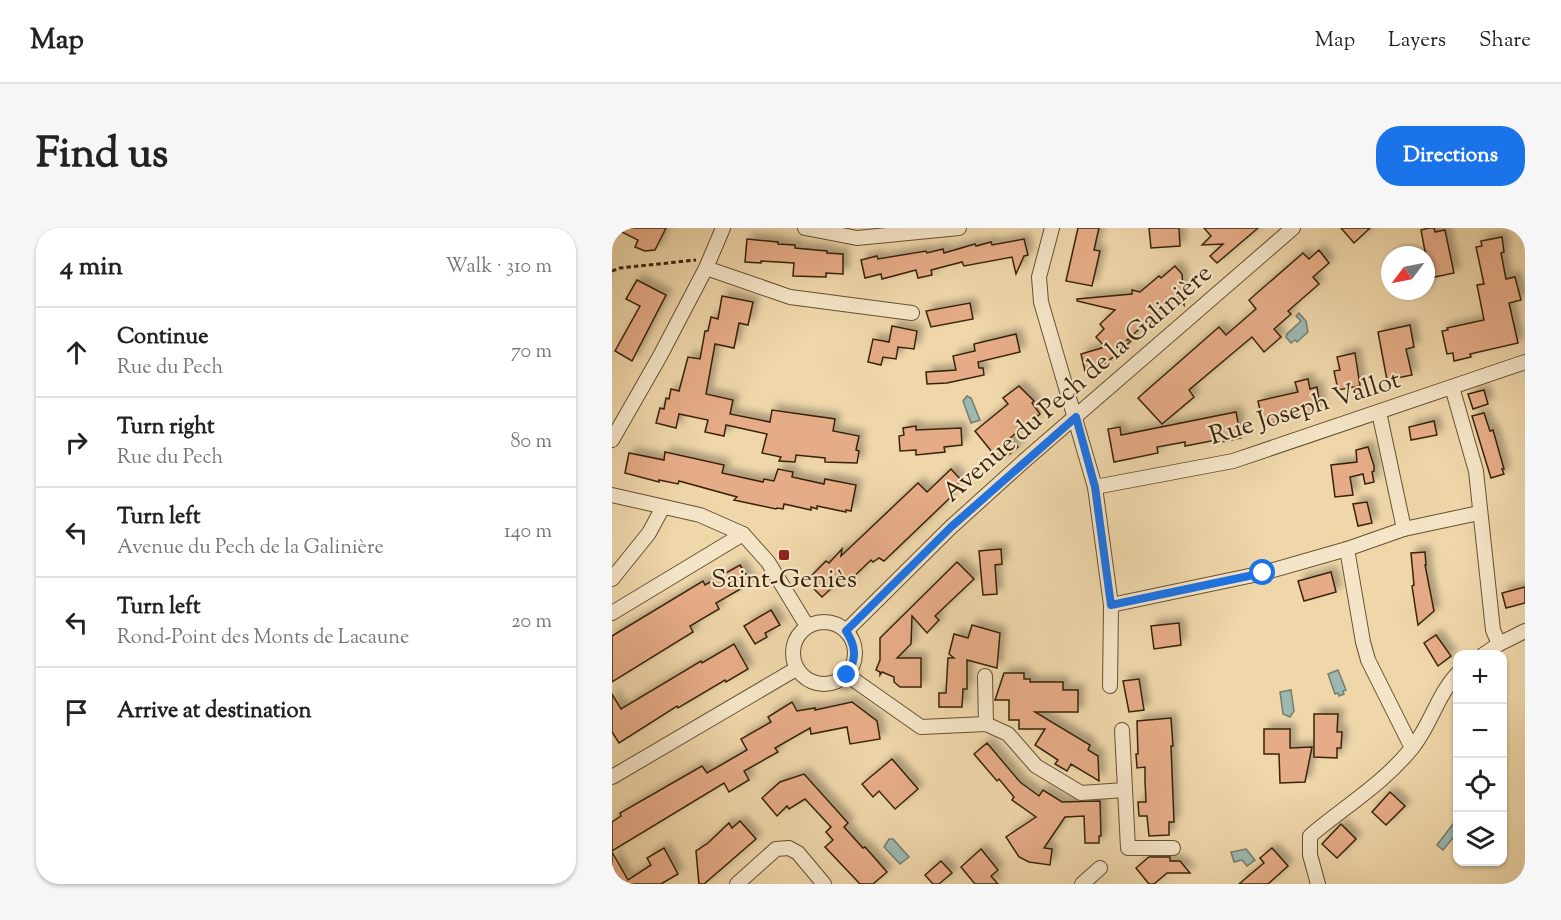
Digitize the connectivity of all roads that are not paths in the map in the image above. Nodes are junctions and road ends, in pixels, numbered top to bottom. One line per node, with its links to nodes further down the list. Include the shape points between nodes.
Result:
1 (723, 228): 6 (street)
2 (806, 228): 3 (street, via 856,238)
3 (959, 228)
4 (1052, 228): 11 (street, via 1039,277 1041,302)
5 (1293, 228): 11 (street, Avenue du Pech de la Galinière)
6 (707, 264): 7 (street, via 790,297); 12 (street)
7 (912, 313)
8 (1525, 363): 9 (street, Rue Joseph Vallot)
9 (1452, 387): 10 (street, Rue Joseph Vallot); 16 (street, via 1476,471)
10 (1379, 412): 13 (street, Rue Joseph Vallot, via 1233,460); 17 (street)
11 (1076, 417): 13 (street); 24 (street, Avenue du Pech de la Galinière, via 951,527)
12 (612, 440)
13 (1095, 487): 21 (street)
14 (612, 495): 15 (street)
15 (663, 507): 18 (street, via 700,515); 20 (street, via 649,533)
16 (1479, 513): 17 (street); 26 (street, via 1493,630)
17 (1404, 529): 19 (street)
18 (743, 534): 22 (street); 23 (street, via 768,562)
19 (1347, 549): 21 (street, via 1263,573); 35 (street, via 1362,642)
20 (612, 579)
21 (1111, 605): 32 (street)
22 (612, 613)
23 (807, 626): 24 (street, via 828,622); 28 (street, via 795,641)
24 (846, 631): 29 (street, via 855,648)
25 (1525, 631): 26 (street)
26 (1499, 644): 27 (street)
27 (1489, 650)
28 (796, 669): 29 (street, via 811,682 820,684 830,684); 36 (street)
29 (847, 675): 33 (street, via 921,726)
30 (985, 676): 33 (street)
31 (1453, 678): 35 (street)
32 (1110, 686)
33 (986, 724): 37 (street, via 1008,735 1036,766 1081,793)
34 (1122, 730): 37 (street)
35 (1412, 748): 43 (street, via 1379,783 1310,836)
36 (612, 777)
37 (1125, 790): 38 (street, via 1128,848)
38 (1173, 848)
39 (1101, 868): 42 (street)
40 (736, 884): 41 (street, via 776,849 789,848)
41 (824, 884)
42 (1082, 884)
43 (1317, 884)

